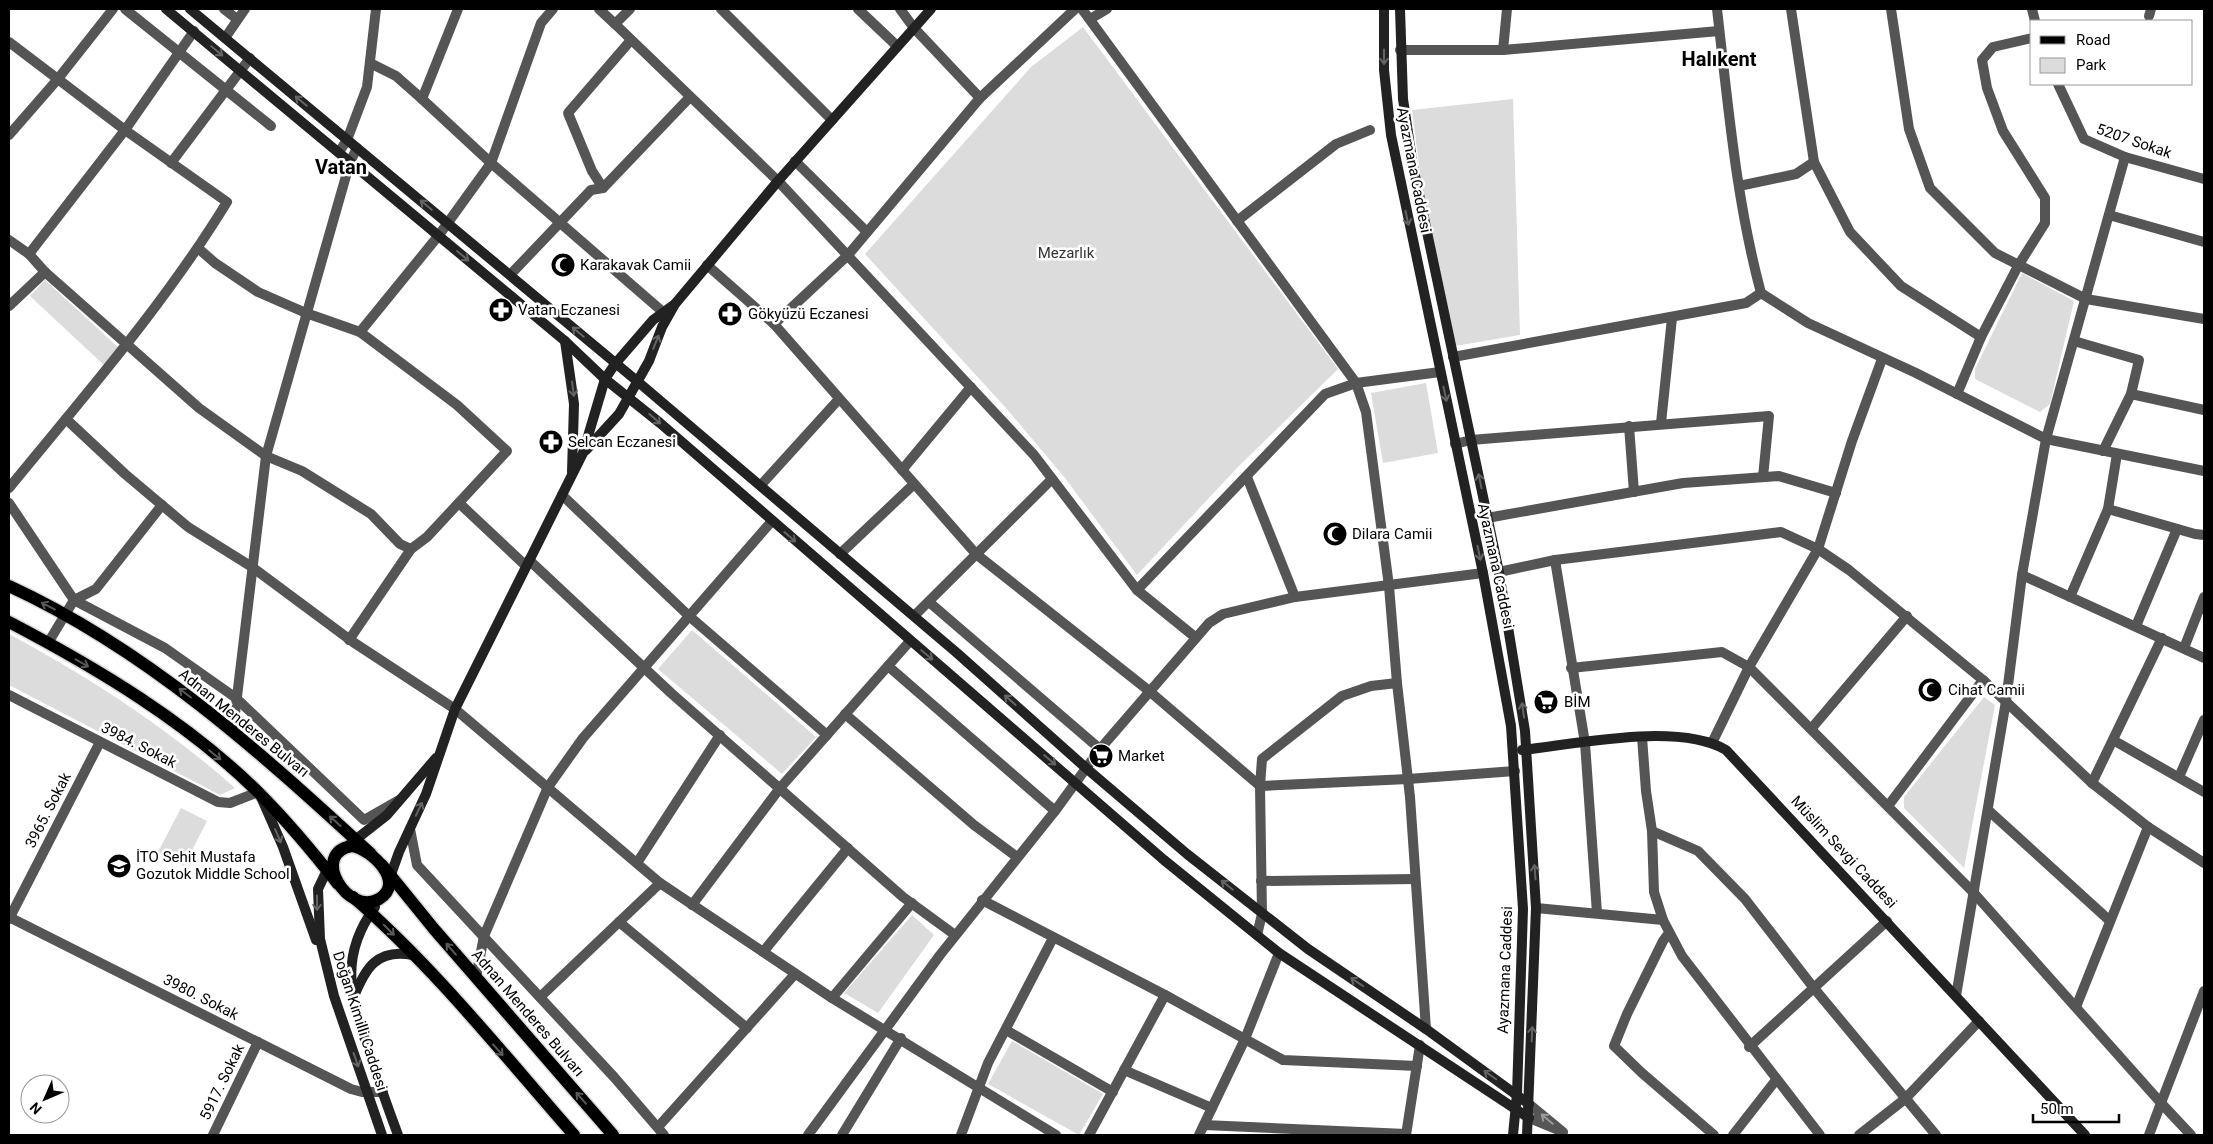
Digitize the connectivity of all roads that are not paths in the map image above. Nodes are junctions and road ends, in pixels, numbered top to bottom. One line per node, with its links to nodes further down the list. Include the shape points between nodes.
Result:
1 (113, 9): 42 (street)
2 (125, 9): 38 (street)
3 (166, 9): 30 (street)
4 (190, 9): 31 (street)
5 (224, 9): 25 (street)
6 (245, 9): 25 (street)
7 (376, 9): 40 (street)
8 (458, 9): 47 (street)
9 (553, 9): 61 (street, via 541,23)
10 (599, 9): 27 (street)
11 (630, 9): 27 (street)
12 (721, 9): 48 (street)
13 (858, 9): 35 (street)
14 (900, 9): 28 (street)
15 (931, 9): 28 (street)
16 (1074, 9): 46 (street)
17 (1082, 9): 26 (street)
18 (1106, 9): 26 (street)
19 (1384, 9): 93 (street, Ayazmana Caddesi, one-way to 93, via 1384,70 1391,136)
20 (1400, 9): 36 (street, Ayazmana Caddesi)
21 (1507, 9): 37 (street)
22 (1717, 9): 29 (street)
23 (1791, 9): 59 (street)
24 (1892, 9): 78 (street, via 1909,129 1930,188 1995,253)
25 (237, 20): 31 (street)
26 (1090, 20): 67 (street)
27 (615, 24): 33 (street)
28 (914, 28): 35 (street); 46 (street)
29 (1719, 31): 37 (street); 64 (street)
30 (194, 32): 38 (street); 41 (street, one-way to 41)
31 (225, 38): 39 (street)
32 (2030, 38): 78 (street, via 1992,47 1982,60 1987,88 2003,131 2045,198 2045,223)
33 (631, 40): 45 (street); 65 (street, via 568,113)
34 (9, 42): 42 (street)
35 (897, 46): 48 (street)
36 (1400, 50): 37 (street); 91 (street, Ayazmana Caddesi, via 1407,131)
37 (1503, 50)
38 (179, 52): 44 (street); 50 (street)
39 (250, 58): 41 (street); 53 (street, one-way to 39)
40 (370, 64): 47 (street, via 396,76); 53 (street, via 367,87)
41 (240, 70): 44 (street); 55 (street)
42 (57, 80): 50 (street); 52 (street)
43 (2058, 85): 56 (street, 5207 Sokak, via 2084,139)
44 (226, 90): 49 (street); 60 (street)
45 (690, 97): 63 (street); 65 (street)
46 (980, 98): 70 (street)
47 (422, 99): 61 (street)
48 (832, 120): 57 (street)
49 (271, 126)
50 (125, 130): 60 (street); 75 (street)
51 (1370, 130): 67 (street, via 1336,144)
52 (9, 135)
53 (347, 140): 54 (street); 55 (street)
54 (357, 148): 58 (street); 69 (street, one-way to 54)
55 (339, 152): 58 (street)
56 (2125, 157): 62 (street, 5207 Sokak); 66 (street)
57 (795, 161): 63 (street); 70 (street)
58 (350, 162): 71 (street); 86 (street)
59 (1814, 162): 64 (street, via 1796,174); 92 (street, via 1850,232 1901,286)
60 (171, 163): 74 (street, via 227,202)
61 (491, 163): 68 (street); 69 (street)
62 (2204, 179)
63 (778, 181): 76 (street); 77 (street)
64 (1739, 186): 81 (street, via 1748,244)
65 (603, 188): 68 (street, via 591,190)
66 (2109, 215): 73 (street); 82 (street)
67 (1237, 221): 103 (street)
68 (560, 222): 80 (street); 85 (street)
69 (448, 223): 71 (street); 80 (street)
70 (867, 232): 76 (street)
71 (439, 235): 90 (street); 94 (street, one-way to 94)
72 (9, 240): 75 (street)
73 (2204, 242)
74 (199, 249): 86 (street, via 258,292); 96 (street)
75 (29, 254): 79 (street)
76 (848, 255): 89 (street); 104 (street)
77 (707, 265): 83 (street); 89 (street)
78 (2018, 266): 82 (street); 92 (street)
79 (45, 272): 84 (street); 96 (street)
80 (510, 275): 99 (street, one-way to 80)
81 (1761, 293): 87 (street, via 1746,303); 98 (street, via 1808,323)
82 (2086, 298): 88 (street); 95 (street)
83 (675, 304): 85 (street); 102 (street, one-way to 83)
84 (9, 306)
85 (663, 312): 99 (street)
86 (306, 313): 90 (street); 119 (street)
87 (1672, 318): 97 (street); 111 (street)
88 (2204, 319)
89 (774, 324): 108 (street)
90 (360, 332): 133 (street, via 457,405 507,451)
91 (1449, 336): 93 (street); 97 (street, Ayazmana Caddesi)
92 (1981, 337): 105 (street)
93 (1433, 339): 100 (street, Ayazmana Caddesi)
94 (565, 341): 101 (street); 122 (street, one-way to 122, via 574,404)
95 (2074, 341): 106 (street, via 2139,360); 113 (street)
96 (127, 346): 110 (street); 119 (street, via 199,408)
97 (1453, 357): 114 (street, Ayazmana Caddesi)
98 (1882, 359): 105 (street); 130 (street)
99 (615, 364): 101 (street); 102 (street)
100 (1440, 372): 103 (street); 115 (street, Ayazmana Caddesi, one-way to 115)
101 (605, 379): 107 (street); 117 (street)
102 (637, 381): 107 (street); 127 (street)
103 (1356, 383): 123 (street, via 1325,394); 151 (street, via 1366,412)
104 (971, 388): 120 (street); 125 (street)
105 (1957, 394): 113 (street)
106 (2131, 394): 109 (street); 116 (street)
107 (629, 397): 117 (street, via 619,414); 137 (street, one-way to 137)
108 (839, 399): 120 (street); 127 (street)
109 (2204, 410)
110 (66, 419): 128 (street); 134 (street)
111 (1660, 423): 112 (street); 124 (street, via 1769,416)
112 (1629, 426): 114 (street); 129 (street)
113 (2046, 439): 116 (street); 149 (street)
114 (1471, 440): 115 (street); 136 (street, Ayazmana Caddesi, one-way to 114)
115 (1455, 444): 148 (street, Ayazmana Caddesi, one-way to 148)
116 (2103, 451): 118 (street)
117 (583, 453): 122 (street, Doğan Kimilli Caddesi)
118 (2117, 454): 121 (street); 135 (street)
119 (266, 456): 140 (street, via 302,471 371,514 400,544); 146 (street)
120 (902, 470): 126 (street)
121 (2204, 471)
122 (572, 477): 131 (street, Doğan Kimilli Caddesi)
123 (1247, 477): 152 (street); 154 (street)
124 (1763, 477): 129 (street, via 1683,483); 130 (street, via 1779,476)
125 (1052, 479): 143 (street); 152 (street)
126 (914, 484): 142 (street); 143 (street)
127 (761, 486): 142 (street)
128 (9, 488)
129 (1634, 492): 136 (street)
130 (1836, 493): 141 (street)
131 (562, 495): 145 (street, Doğan Kimilli Caddesi); 159 (street)
132 (9, 503): 156 (street)
133 (459, 503): 140 (street, via 427,538); 145 (street)
134 (162, 505): 146 (street, via 188,527); 156 (street, via 96,589)
135 (2108, 509): 138 (street); 155 (street)
136 (1487, 518): 147 (street, Ayazmana Caddesi)
137 (772, 521): 159 (street); 167 (street, one-way to 167)
138 (2177, 529): 139 (street); 163 (street)
139 (2204, 535)
140 (411, 549): 166 (street)
141 (1818, 549): 144 (street, via 1781,532); 161 (street); 172 (street)
142 (840, 554): 160 (street)
143 (976, 554): 157 (street); 177 (street)
144 (1555, 560): 147 (street); 174 (street)
145 (528, 563): 173 (street); 181 (street, Doğan Kimilli Caddesi)
146 (252, 568): 166 (street); 179 (street)
147 (1499, 572): 194 (street, Ayazmana Caddesi, one-way to 147, via 1521,694)
148 (1483, 573): 151 (street); 195 (street, Ayazmana Caddesi, via 1505,688)
149 (2022, 575): 155 (street); 180 (street)
150 (9, 586): 158 (main road, Adnan Menderes Bulvarı, one-way to 150)
151 (1389, 586): 154 (street); 176 (street)
152 (1137, 590): 164 (street)
153 (2204, 596): 169 (street)
154 (1295, 597): 164 (street, via 1223,614)
155 (2070, 597): 163 (street)
156 (74, 600): 158 (street); 179 (street, via 165,648)
157 (928, 602): 160 (street); 193 (street)
158 (65, 615): 168 (street); 185 (main road, Adnan Menderes Bulvarı, one-way to 158, via 173,684)
159 (689, 616): 173 (street); 186 (street)
160 (914, 616): 197 (street, one-way to 160)
161 (1907, 616): 175 (street); 184 (street)
162 (9, 622): 168 (main road)
163 (2136, 626): 165 (street)
164 (1195, 637): 177 (street)
165 (2162, 638): 169 (street); 189 (street)
166 (349, 640): 181 (street)
167 (910, 641): 171 (street); 202 (street, one-way to 202)
168 (48, 643): 207 (main road, one-way to 207, via 142,700 194,737)
169 (2184, 648): 170 (street)
170 (2204, 658)
171 (888, 666): 182 (street); 212 (street)
172 (1748, 667): 174 (street, via 1722,652); 184 (street); 192 (street)
173 (644, 668): 187 (street); 205 (street, via 583,738)
174 (1571, 668): 191 (street)
175 (1983, 680): 180 (street); 210 (street)
176 (1397, 683): 201 (street); 204 (street, via 1371,686 1342,696 1319,712 1262,759)
177 (1148, 690): 193 (street); 204 (street)
178 (9, 694): 190 (street, 3984. Sokak)
179 (236, 698): 185 (street); 209 (street, via 364,820)
180 (2006, 701): 203 (street); 211 (street)
181 (455, 709): 196 (street, Doğan Kimilli Caddesi); 205 (street)
182 (845, 714): 186 (street); 219 (street)
183 (2204, 720): 200 (street)
184 (1812, 729): 210 (street)
185 (233, 730): 216 (main road, Adnan Menderes Bulvarı, one-way to 185)
186 (827, 735): 206 (street)
187 (720, 736): 206 (street); 222 (street)
188 (1642, 737): 191 (street, Müslim Sevgi Caddesi); 192 (street, Müslim Sevgi Caddesi, via 1686,737); 215 (street)
189 (2113, 740): 200 (street); 203 (street)
190 (100, 742): 207 (street, 3984. Sokak, via 218,802 230,803); 236 (street, 3965. Sokak)
191 (1585, 743): 194 (street, Müslim Sevgi Caddesi); 234 (street)
192 (1712, 743): 238 (street, Müslim Sevgi Caddesi, via 1736,758)
193 (1100, 749): 197 (street)
194 (1527, 750): 195 (street, Müslim Sevgi Caddesi); 198 (street, Ayazmana Caddesi)
195 (1513, 751): 199 (street, Ayazmana Caddesi)
196 (439, 755): 209 (street); 214 (street, Doğan Kimilli Caddesi, one-way to 196)
197 (1086, 768): 202 (street); 235 (street, one-way to 197)
198 (1529, 770): 199 (street); 232 (street, Ayazmana Caddesi, one-way to 198)
199 (1515, 771): 201 (street); 277 (street, Ayazmana Caddesi, via 1523,909)
200 (2178, 777): 208 (street)
201 (1408, 779): 204 (street); 223 (street)
202 (1076, 782): 212 (street); 243 (street)
203 (2092, 783): 213 (street)
204 (1260, 786): 224 (street)
205 (548, 788): 222 (street); 244 (street)
206 (780, 788): 217 (street); 231 (street)
207 (258, 792): 220 (main road); 249 (street, one-way to 249, via 282,847)
208 (2204, 792)
209 (402, 798): 216 (street, via 381,821)
210 (1888, 806): 227 (street)
211 (1988, 810): 227 (street); 239 (street)
212 (1054, 811): 219 (street)
213 (2148, 826): 221 (street); 239 (street)
214 (410, 829): 226 (street, Doğan Kimilli Caddesi); 244 (street, via 418,865)
215 (1652, 831): 237 (street, via 1654,892); 252 (street, via 1698,851 1745,899)
216 (356, 840): 218 (main road, Adnan Menderes Bulvarı); 220 (street)
217 (848, 848): 230 (street); 246 (street)
218 (371, 854): 220 (main road, via 352,846); 226 (main road, via 382,865)
219 (1017, 857): 229 (street)
220 (334, 859): 228 (main road, via 333,872 338,884); 249 (street, Doğan Kimilli Caddesi, one-way to 249, via 320,882 317,898)
221 (2204, 862)
222 (636, 863): 225 (street)
223 (1415, 879): 224 (street); 262 (street)
224 (1261, 881): 235 (street)
225 (660, 883): 231 (street); 240 (street)
226 (387, 886): 228 (main road, via 372,902); 233 (street, Doğan Kimilli Caddesi); 251 (main road, Adnan Menderes Bulvarı, one-way to 226)
227 (1973, 892): 255 (street); 259 (street)
228 (353, 897): 233 (main road)
229 (982, 900): 242 (street); 245 (street)
230 (912, 903): 242 (street); 257 (street)
231 (692, 905): 246 (street)
232 (1536, 908): 234 (street); 280 (street, Ayazmana Caddesi, one-way to 232)
233 (370, 913): 248 (main road, one-way to 248); 258 (street, Doğan Kimilli Caddesi, via 350,967)
234 (1597, 913): 237 (street)
235 (1262, 914): 243 (street); 262 (street, one-way to 235)
236 (9, 918): 267 (street, 3980. Sokak)
237 (1662, 920): 241 (street)
238 (1887, 921): 252 (street); 255 (street, Müslim Sevgi Caddesi)
239 (2110, 921): 259 (street)
240 (619, 922): 256 (street); 261 (street)
241 (1670, 933): 269 (street, via 1682,956); 301 (street, via 1663,941 1614,1046)
242 (955, 935): 263 (street)
243 (1256, 935): 247 (street)
244 (484, 936): 251 (street); 256 (street)
245 (1053, 938): 254 (street); 264 (street)
246 (763, 952): 250 (street)
247 (1279, 953): 266 (street); 268 (street)
248 (414, 955): 258 (street, via 393,953 382,956 363,975); 291 (main road, one-way to 291)
249 (325, 965): 276 (street, Doğan Kimilli Caddesi, one-way to 276)
250 (795, 974): 257 (street); 261 (street)
251 (476, 978): 292 (main road, Adnan Menderes Bulvarı, one-way to 251)
252 (1813, 987): 269 (street); 278 (street)
253 (2204, 991): 279 (street)
254 (1165, 995): 266 (street); 271 (street)
255 (1956, 996): 260 (street, Müslim Sevgi Caddesi)
256 (540, 997): 285 (street)
257 (832, 998): 263 (street)
258 (352, 1000): 274 (street, Doğan Kimilli Caddesi)
259 (2076, 1007): 279 (street)
260 (1979, 1021): 278 (street); 306 (street, Müslim Sevgi Caddesi)
261 (747, 1028): 285 (street)
262 (1426, 1029): 277 (street, one-way to 262)
263 (886, 1030): 265 (street); 293 (street)
264 (1006, 1030): 273 (street); 275 (street)
265 (901, 1038): 273 (street); 294 (street)
266 (1245, 1039): 270 (street, via 1283,1060); 281 (street)
267 (258, 1042): 276 (street, 3980. Sokak, via 352,1089); 288 (street, 5917. Sokak)
268 (1420, 1045): 270 (street); 282 (street)
269 (1750, 1047): 272 (street)
270 (1417, 1066): 286 (street)
271 (1124, 1070): 275 (street); 281 (street)
272 (1776, 1080): 302 (street); 303 (street)
273 (979, 1087): 295 (street); 296 (street)
274 (383, 1092): 276 (street, 3980. Sokak); 290 (street, Doğan Kimilli Caddesi)
275 (1113, 1092): 297 (street)
276 (367, 1093): 289 (street, Doğan Kimilli Caddesi)
277 (1516, 1094): 280 (street); 282 (street, Ayazmana Caddesi)
278 (1905, 1099): 304 (street); 305 (street)
279 (2161, 1103): 307 (street); 308 (street)
280 (1530, 1104): 283 (street, Ayazmana Caddesi); 287 (street, one-way to 280)
281 (1212, 1108): 284 (street)
282 (1515, 1111): 283 (street); 299 (street, Ayazmana Caddesi)
283 (1529, 1118): 287 (street); 300 (street, Ayazmana Caddesi)
284 (1204, 1125): 286 (street); 298 (street)
285 (661, 1131)
286 (1406, 1134)
287 (1565, 1134)
288 (213, 1135)
289 (382, 1135)
290 (398, 1135)
291 (574, 1135)
292 (613, 1135)
293 (808, 1135)
294 (842, 1135)
295 (961, 1135)
296 (1056, 1135)
297 (1089, 1135)
298 (1199, 1135)
299 (1513, 1135)
300 (1527, 1135)
301 (1714, 1135)
302 (1733, 1135)
303 (1820, 1135)
304 (1859, 1135)
305 (1936, 1135)
306 (2085, 1135)
307 (2149, 1135)
308 (2191, 1135)

